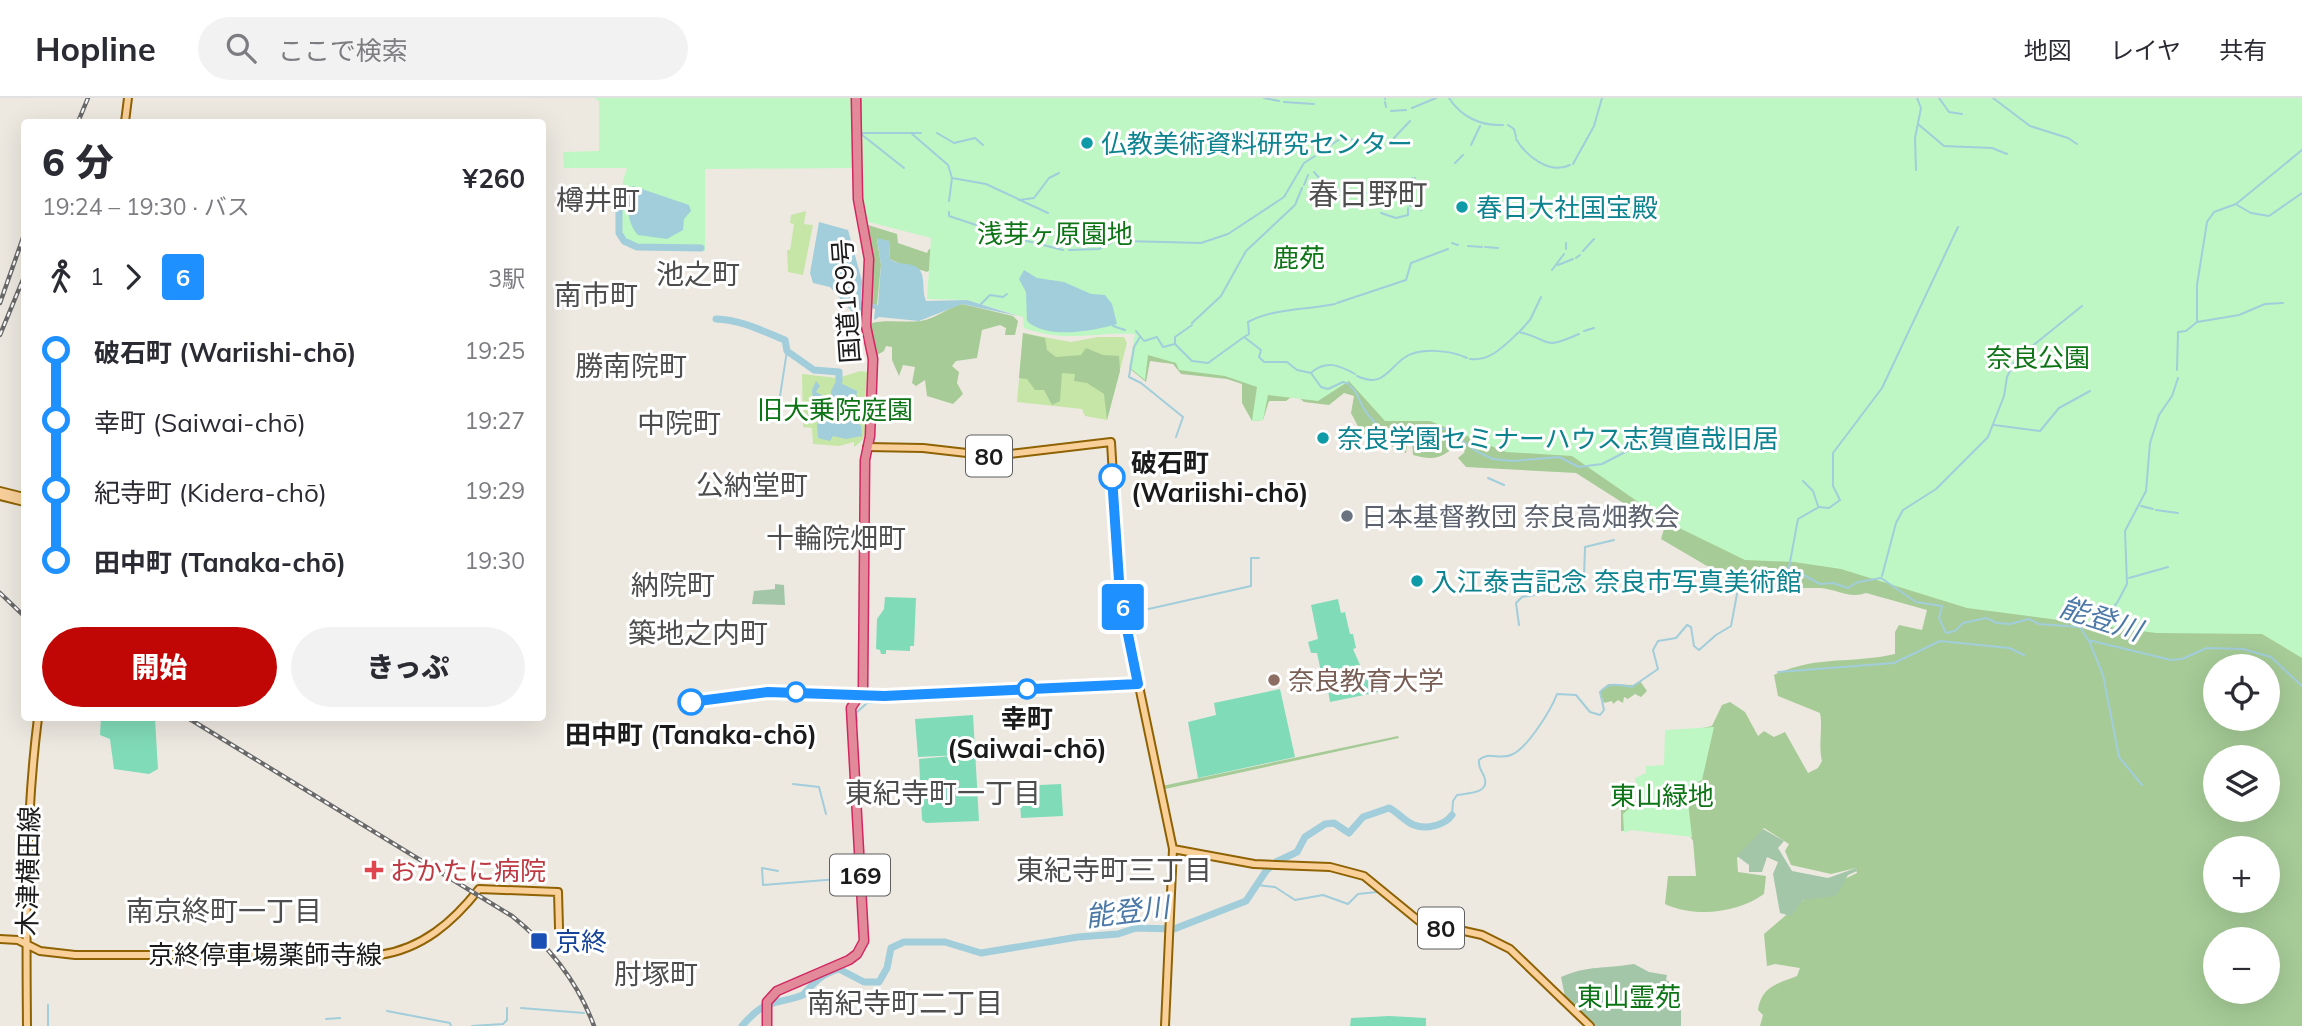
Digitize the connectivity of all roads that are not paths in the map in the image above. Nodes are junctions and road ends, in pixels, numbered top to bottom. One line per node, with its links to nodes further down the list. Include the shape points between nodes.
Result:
1 (128, 98): 3 (main road)
2 (856, 98): 4 (highway, 国道169号 / 169, via 858,199 869,259 866,326 873,359)
3 (125, 119)
4 (867, 447): 10 (main road, 80, via 993,456 1111,442 1120,595); 15 (highway, 国道169号 / 169, via 863,689 850,708 863,944 849,960 777,991 767,1007)
5 (0, 491): 7 (main road)
6 (0, 496): 8 (main road)
7 (21, 496)
8 (21, 501)
9 (38, 721): 13 (main road, 木津横田線, via 30,785)
10 (1173, 849): 16 (main road); 17 (main road, 80, via 1271,865 1349,871 1374,882 1419,921 1494,939 1510,949)
11 (559, 928): 13 (main road, 京終停車場薬師寺線, via 558,892 479,889 433,935 408,948 379,955 75,955 40,951)
12 (0, 939): 13 (main road, 京終停車場薬師寺線)
13 (26, 944): 14 (main road, 木津横田線)
14 (27, 1026)
15 (767, 1026)
16 (1165, 1026)
17 (1590, 1026)

